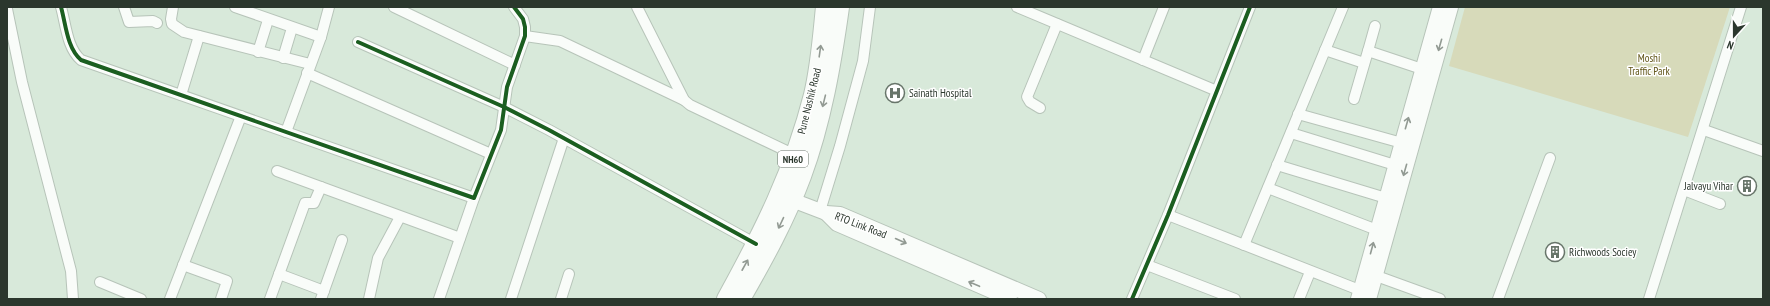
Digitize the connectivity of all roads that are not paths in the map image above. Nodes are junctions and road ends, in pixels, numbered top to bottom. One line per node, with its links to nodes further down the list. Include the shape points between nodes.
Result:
1 (61, 7): 39 (street, via 71,46 81,60)
2 (124, 7): 21 (street, via 129,22)
3 (173, 7): 25 (street, via 170,18 172,24 177,29)
4 (235, 7): 20 (street)
5 (329, 7): 27 (street)
6 (394, 7): 35 (street)
7 (514, 7): 26 (street, via 523,19)
8 (638, 7): 41 (street)
9 (826, 7): 53 (highway, Pune Nashik Road / NH60, one-way to 9, via 813,94)
10 (840, 7): 63 (highway, Pune Nashik Road / NH60, one-way to 63, via 824,99 809,154)
11 (870, 7): 65 (street, via 862,61)
12 (1017, 7): 22 (street)
13 (1164, 7): 33 (street)
14 (1250, 7): 38 (street)
15 (1343, 7): 29 (street)
16 (1440, 7): 37 (main road)
17 (1450, 7): 78 (main road, one-way to 78)
18 (1741, 7): 46 (street)
19 (7, 8): 82 (street, via 22,82 71,271)
20 (268, 20): 24 (street); 31 (street)
21 (157, 23)
22 (1057, 24): 33 (street); 43 (street, via 1027,97)
23 (1375, 26): 30 (street)
24 (292, 28): 27 (street); 32 (street)
25 (199, 36): 31 (street); 39 (street)
26 (525, 36): 35 (street); 41 (street, via 560,41)
27 (321, 37): 36 (street)
28 (358, 42): 42 (street)
29 (1325, 50): 34 (street); 44 (street)
30 (1368, 51): 34 (street); 37 (street)
31 (258, 52): 32 (street)
32 (283, 58): 36 (street)
33 (1143, 60): 38 (street)
34 (1364, 63): 40 (street)
35 (514, 65): 42 (street)
36 (309, 69): 47 (street); 52 (street)
37 (1422, 69): 50 (main road, one-way to 37)
38 (1217, 91): 66 (street)
39 (182, 95): 45 (street)
40 (1354, 99)
41 (684, 100): 53 (street)
42 (504, 107): 49 (street); 52 (street, via 501,130)
43 (1040, 108)
44 (1298, 114): 48 (street); 50 (street)
45 (241, 116): 47 (street); 73 (street)
46 (1704, 130): 51 (street); 60 (street)
47 (286, 132): 61 (street)
48 (1291, 132): 55 (street); 56 (street)
49 (564, 138): 71 (street); 89 (street)
50 (1402, 143): 56 (main road)
51 (1763, 151)
52 (491, 154): 61 (street)
53 (795, 155): 71 (highway, Pune Nashik Road / NH60)
54 (1550, 158): 99 (street)
55 (1277, 165): 59 (street); 62 (street)
56 (1395, 165): 62 (main road)
57 (277, 171): 58 (street)
58 (321, 187): 67 (street); 76 (street, via 314,203 305,202)
59 (1268, 188): 68 (street); 72 (street)
60 (1684, 190): 64 (street); 100 (street)
61 (474, 198): 69 (street)
62 (1386, 198): 68 (main road)
63 (792, 200): 65 (main road); 92 (highway, Pune Nashik Road / NH60, one-way to 92)
64 (1720, 204)
65 (823, 212): 93 (main road, RTO Link Road, one-way to 65, via 837,224); 94 (main road, RTO Link Road, one-way to 94, via 840,214)
66 (1168, 215): 72 (street); 74 (street)
67 (400, 217): 69 (street); 87 (street, via 378,258)
68 (1377, 230): 78 (main road, one-way to 68)
69 (460, 238): 88 (street)
70 (342, 240): 80 (street)
71 (756, 244): 91 (highway, Pune Nashik Road / NH60, one-way to 71)
72 (1244, 245): 75 (street)
73 (183, 265): 84 (street); 85 (street, via 227,281)
74 (1147, 265): 95 (street); 96 (street)
75 (1310, 272): 81 (street); 97 (street)
76 (279, 274): 80 (street); 86 (street)
77 (569, 274): 90 (street)
78 (1371, 274): 81 (main road); 98 (street)
79 (100, 282): 83 (street)
80 (322, 295)
81 (1364, 296)
82 (73, 299)
83 (141, 299)
84 (170, 299)
85 (220, 299)
86 (270, 299)
87 (369, 299)
88 (439, 299)
89 (511, 299)
90 (561, 299)
91 (726, 299)
92 (742, 299)
93 (1010, 299)
94 (1040, 299)
95 (1132, 299)
96 (1235, 299)
97 (1299, 299)
98 (1440, 299)
99 (1498, 299)
100 (1649, 299)

